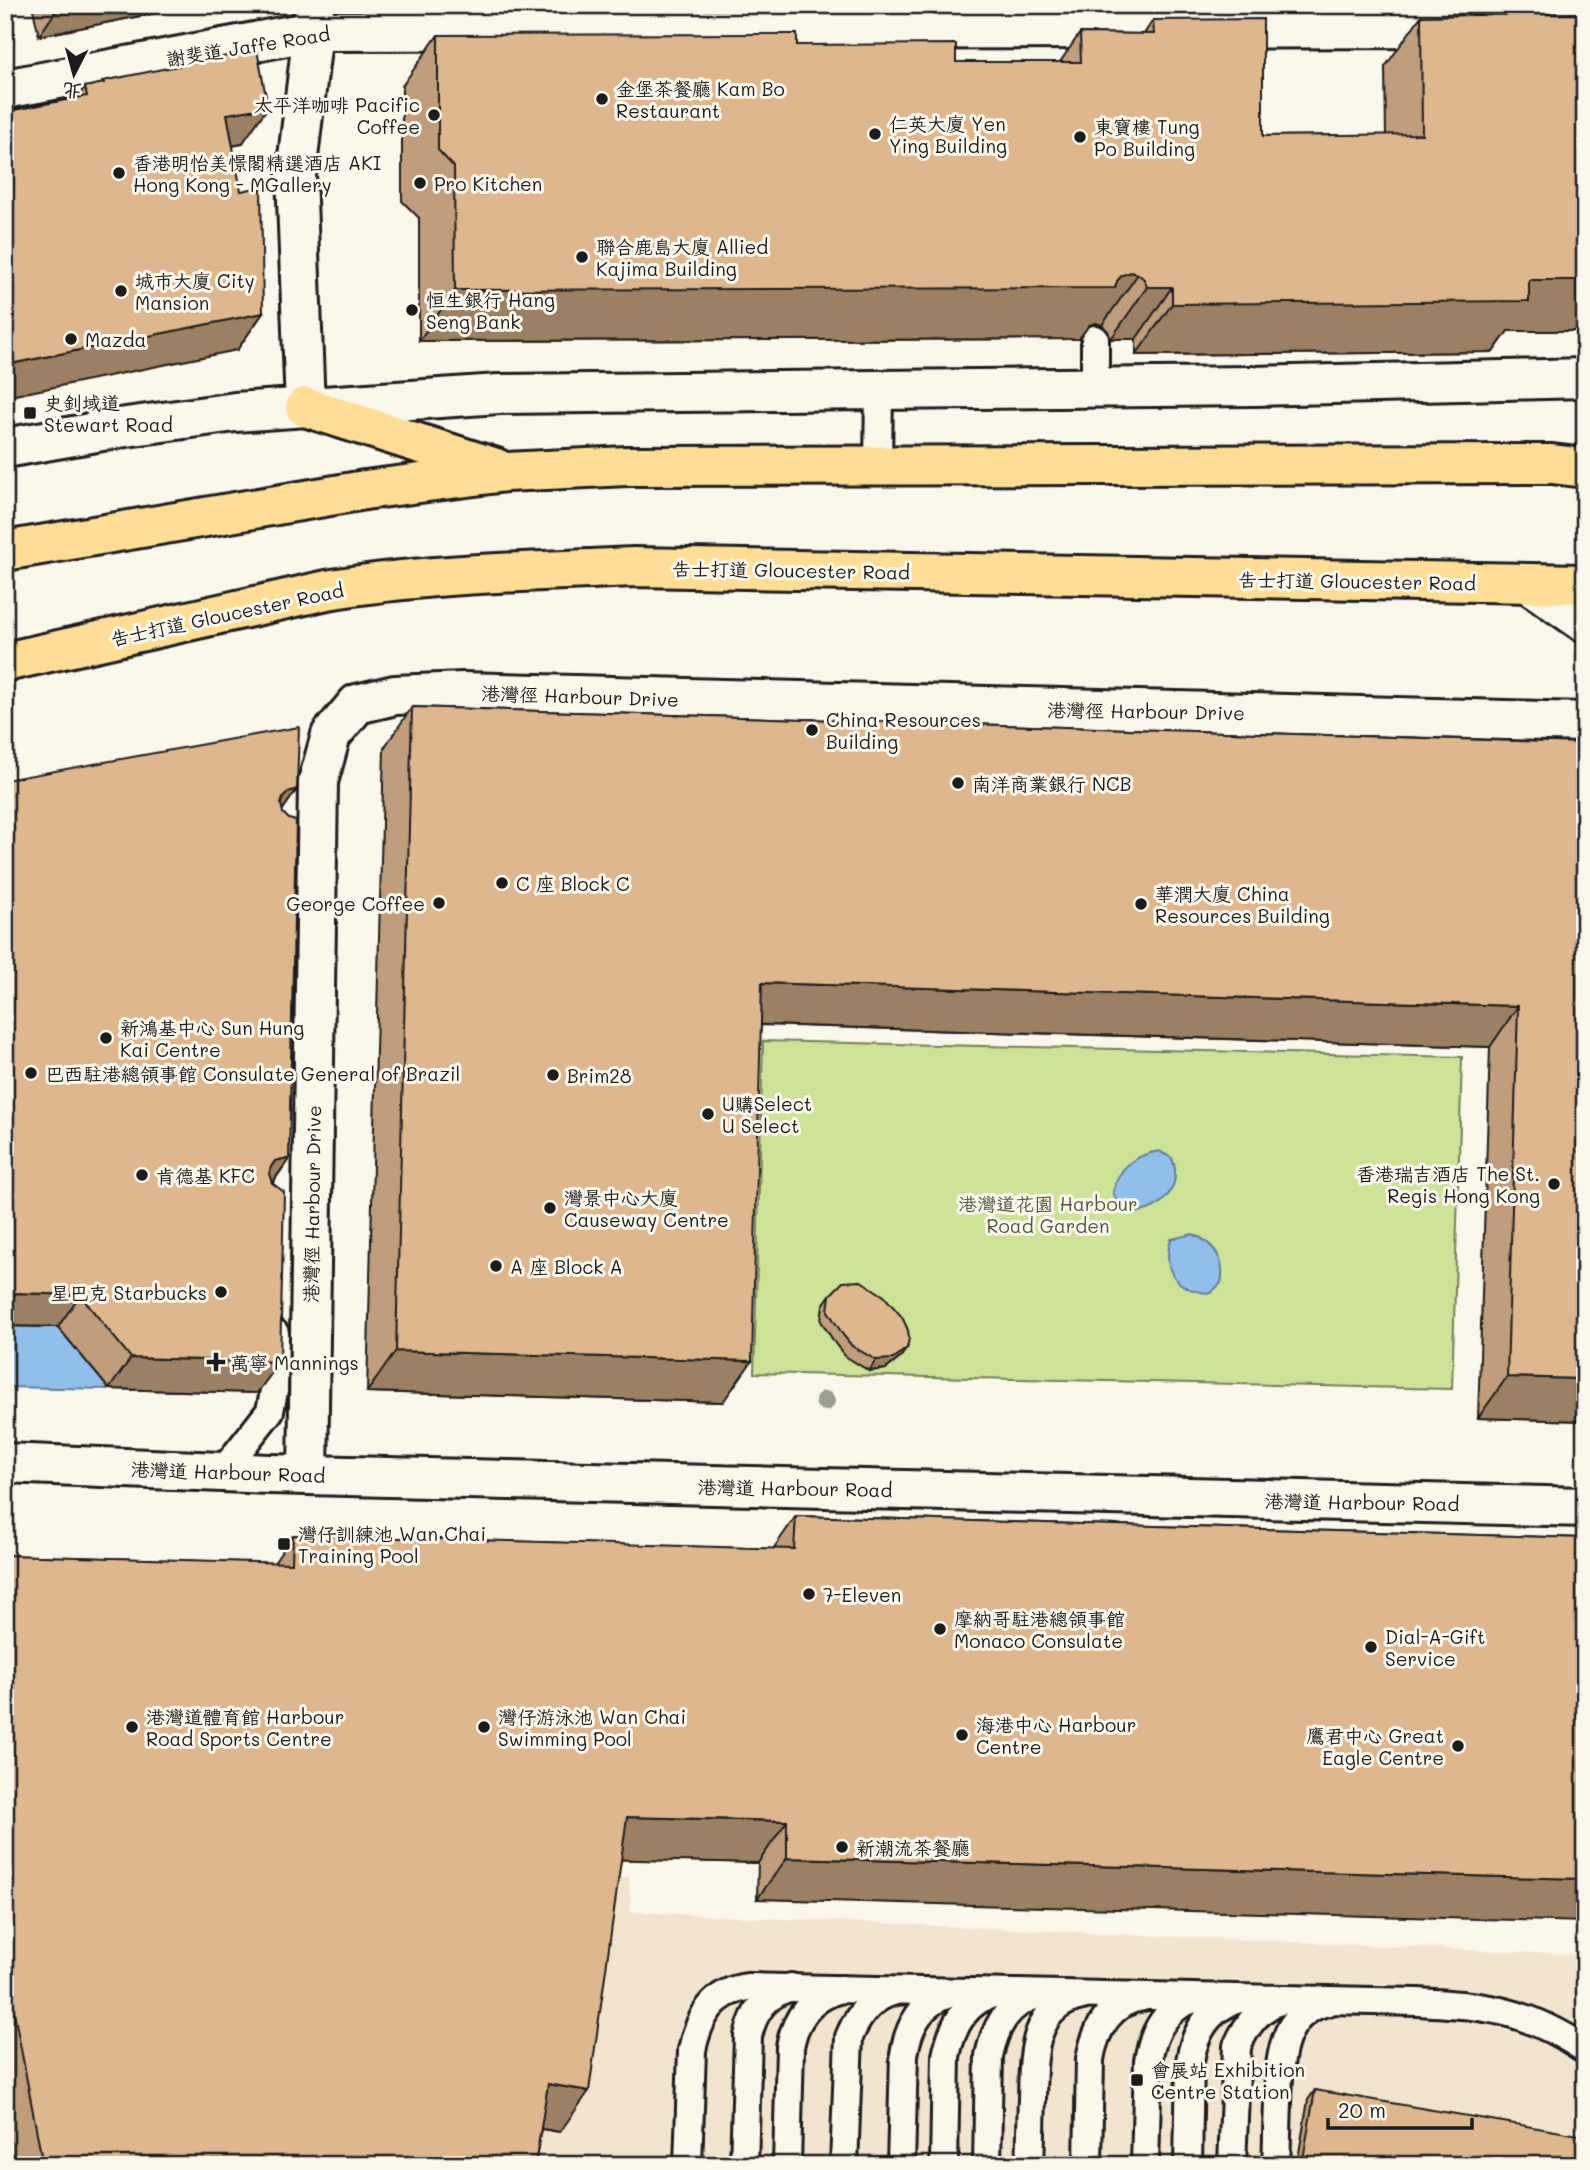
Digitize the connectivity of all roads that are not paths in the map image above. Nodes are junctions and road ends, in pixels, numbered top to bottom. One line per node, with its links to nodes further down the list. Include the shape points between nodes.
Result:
1 (314, 18): 2 (street, 謝斐道 Jaffe Road); 3 (street, 謝斐道 Jaffe Road); 8 (street, via 296,174)
2 (1501, 28)
3 (5, 89)
4 (1095, 339): 6 (lane)
5 (1585, 378): 6 (street)
6 (1095, 387): 7 (street)
7 (879, 390): 8 (street, via 499,394); 10 (lane)
8 (305, 407): 9 (street, via 235,412); 12 (highway)
9 (5, 448)
10 (878, 466): 11 (highway, via 1552,464); 12 (highway, via 627,466)
11 (1585, 468)
12 (506, 472): 13 (highway, via 327,496)
13 (5, 551)
14 (1529, 584): 15 (highway, 告士打道 Gloucester Road); 16 (street); 17 (highway, 告士打道 Gloucester Road, via 634,567 525,572 373,582)
15 (1585, 584)
16 (1585, 623)
17 (5, 662)
18 (1583, 730): 22 (street, 港灣徑 Harbour Drive, via 463,692 395,695 357,704 331,735 306,838 299,1207)
19 (275, 1311): 21 (lane, via 270,1411)
20 (5, 1463): 21 (street, 港灣道 Harbour Road)
21 (222, 1472): 22 (street, 港灣道 Harbour Road)
22 (308, 1475): 23 (street, 港灣道 Harbour Road)
23 (1585, 1507)
24 (792, 1986): 25 (lane); 37 (lane, via 738,1988 719,1997 701,2019 692,2050); 38 (lane, via 767,1998 751,2024)
25 (846, 1988): 26 (lane); 39 (lane, via 814,2001 794,2029)
26 (915, 1990): 27 (lane); 40 (lane, via 883,1995 860,2015 849,2037)
27 (972, 1991): 28 (lane); 41 (lane, via 940,1997 924,2008 912,2025 904,2055)
28 (1015, 1992): 29 (lane); 42 (lane, via 983,1998 955,2025 946,2056)
29 (1058, 1993): 30 (lane); 43 (lane, via 1022,2000 1003,2018 992,2040)
30 (1102, 1994): 31 (lane); 44 (lane, via 1079,1996 1059,2006 1035,2042)
31 (1158, 1995): 32 (lane); 45 (lane, via 1125,2001 1098,2029 1090,2059)
32 (1216, 1996): 33 (lane); 46 (lane, via 1184,2003 1156,2030 1148,2061)
33 (1259, 1998): 34 (lane); 47 (lane, via 1236,2000 1217,2009 1203,2023 1193,2045)
34 (1304, 1999): 35 (lane); 48 (lane, via 1271,2005 1255,2017 1240,2039)
35 (1348, 2000): 36 (lane, via 1490,2008 1545,2025); 49 (lane, via 1315,2006 1287,2034 1279,2064)
36 (1585, 2049)
37 (688, 2165)
38 (744, 2165)
39 (787, 2165)
40 (844, 2165)
41 (901, 2165)
42 (944, 2165)
43 (987, 2165)
44 (1030, 2165)
45 (1088, 2165)
46 (1145, 2165)
47 (1188, 2165)
48 (1232, 2165)
49 (1276, 2165)

